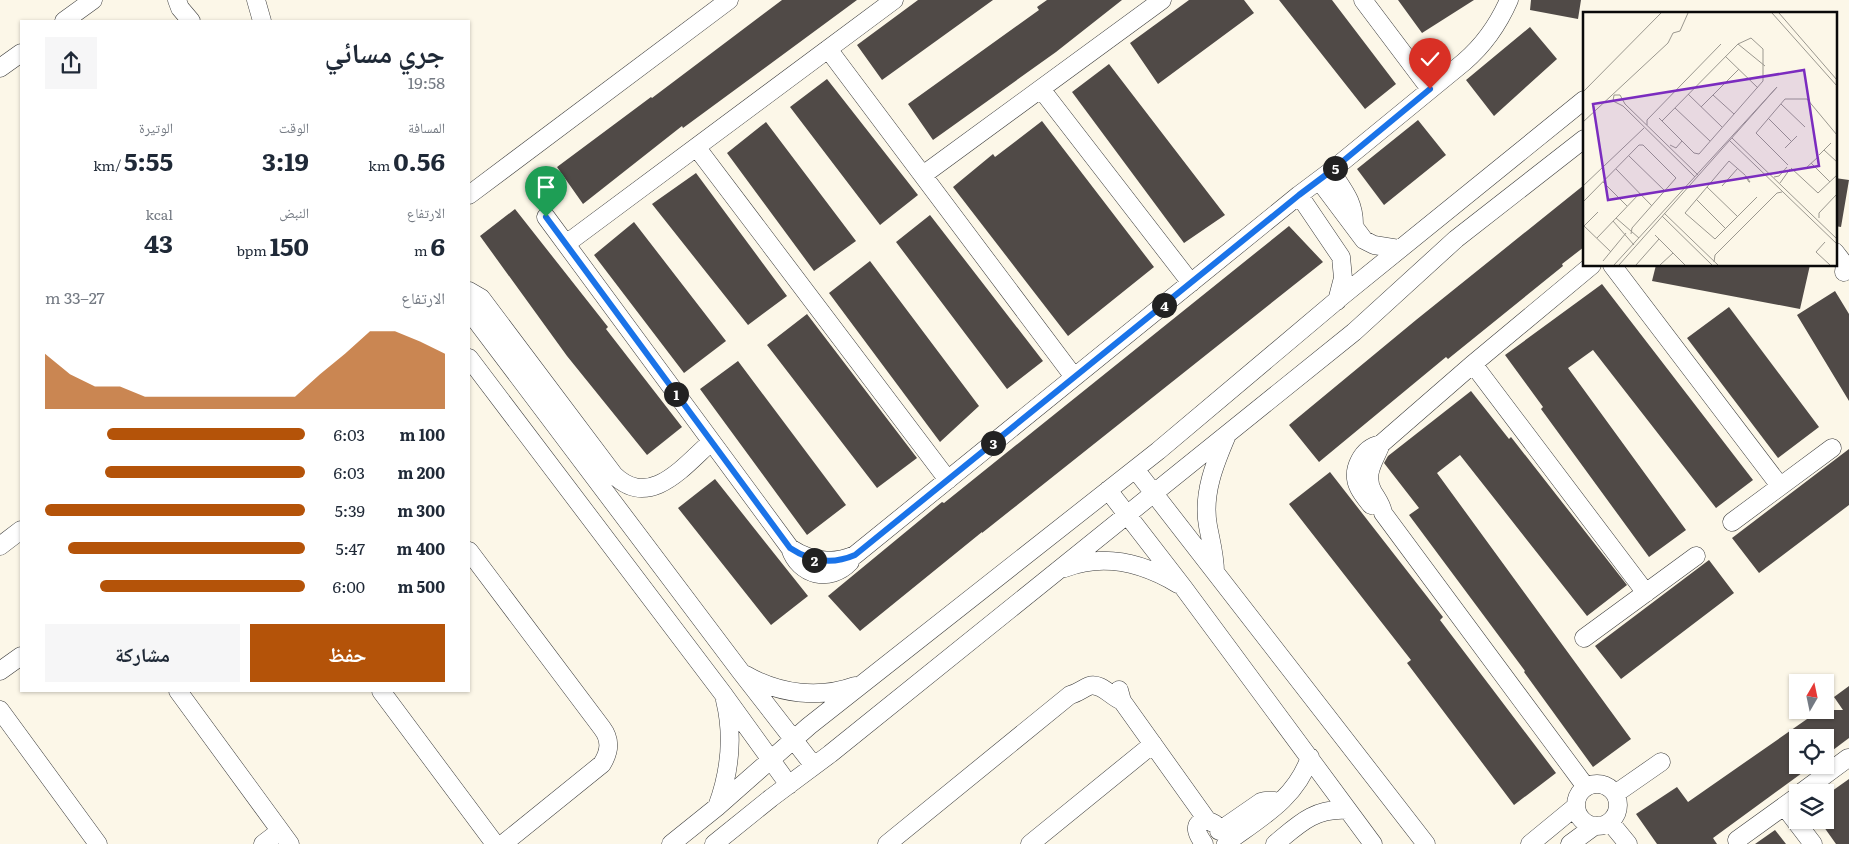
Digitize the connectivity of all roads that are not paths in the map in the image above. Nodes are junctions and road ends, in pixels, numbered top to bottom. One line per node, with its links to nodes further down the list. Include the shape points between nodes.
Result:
1 (93, 0): 9 (street)
2 (177, 0): 10 (street)
3 (256, 0): 11 (street)
4 (729, 0): 22 (street)
5 (894, 0): 12 (street)
6 (1162, 0): 15 (street)
7 (1363, 0): 16 (street)
8 (1509, 0): 16 (street, via 1485,41)
9 (65, 20)
10 (191, 20)
11 (262, 20)
12 (828, 49): 19 (street); 20 (street)
13 (20, 54): 14 (street)
14 (0, 68)
15 (1041, 89): 20 (street); 33 (street)
16 (1430, 89): 21 (street)
17 (1583, 101): 27 (street)
18 (1583, 140): 40 (street, via 1456,239 1354,332)
19 (697, 148): 26 (street); 44 (street)
20 (923, 175): 39 (street)
21 (1325, 176): 23 (street); 25 (street)
22 (470, 193)
23 (1299, 195): 29 (street); 33 (street)
24 (546, 217): 26 (street)
25 (1359, 234): 27 (street, via 1374,245); 29 (street)
26 (566, 244): 41 (street)
27 (1399, 249): 35 (street)
28 (1836, 253): 32 (street, via 1844,265)
29 (1341, 257): 35 (street, via 1343,278)
30 (1591, 266): 38 (street)
31 (1613, 266): 45 (street)
32 (1843, 271)
33 (1190, 283): 39 (street)
34 (470, 292): 41 (street, via 481,298 614,475 626,485 642,488 659,485)
35 (1337, 301): 43 (street)
36 (470, 312): 61 (street)
37 (470, 359): 65 (street)
38 (1473, 364): 57 (street); 76 (street, via 1381,444 1371,464 1372,490 1383,513)
39 (1074, 377): 44 (street)
40 (1228, 432): 47 (street); 55 (street, via 1212,472 1207,496 1206,511 1214,548)
41 (712, 442): 44 (street, via 790,548 807,558 826,562 855,555)
42 (1832, 448): 45 (street)
43 (1135, 469): 46 (street); 47 (street)
44 (948, 480)
45 (1780, 486): 49 (street)
46 (1108, 490): 48 (street); 62 (street)
47 (1154, 493): 48 (street); 55 (street)
48 (1127, 514): 54 (street); 56 (street)
49 (1732, 522)
50 (20, 531): 51 (street)
51 (0, 546)
52 (470, 552): 90 (street, via 602,728 609,742 602,764)
53 (1696, 556): 57 (street)
54 (1055, 572): 56 (street, via 1079,563 1118,561 1152,571); 73 (street)
55 (1215, 572): 98 (street)
56 (1183, 587): 69 (street)
57 (1646, 592): 58 (street)
58 (1584, 638)
59 (20, 657): 60 (street)
60 (0, 671)
61 (741, 672): 62 (street, via 768,686 798,692 831,692); 67 (street)
62 (863, 683): 67 (street)
63 (179, 692): 85 (street)
64 (382, 692): 89 (street)
65 (724, 695): 71 (street); 79 (street, via 730,752 724,789)
66 (0, 710): 87 (street)
67 (794, 739): 71 (street); 73 (street)
68 (1153, 744): 84 (street); 93 (street, via 1122,700 1104,688 1094,685 1070,694); 94 (street)
69 (1310, 757): 81 (street); 84 (street, via 1296,786 1280,803)
70 (1848, 758): 74 (street)
71 (771, 760): 75 (street); 79 (street)
72 (1662, 762): 77 (street)
73 (814, 766): 75 (street)
74 (1813, 784)
75 (789, 785): 92 (street)
76 (1586, 787): 77 (street, via 1601,785); 80 (street, via 1580,792)
77 (1614, 794): 82 (street, via 1618,801 1615,816)
78 (1789, 802): 86 (street)
79 (717, 807): 91 (street)
80 (1575, 808): 82 (street, via 1584,823); 99 (street)
81 (1347, 810): 96 (street, via 1325,810 1314,814); 97 (street)
82 (1601, 824): 100 (street); 101 (street)
83 (1805, 829): 102 (street)
84 (1220, 834): 95 (street, via 1200,822 1196,829)
85 (285, 838): 88 (street)
86 (1738, 840)
87 (98, 844)
88 (263, 844)
89 (495, 844)
90 (504, 844)
91 (671, 844)
92 (714, 844)
93 (887, 844)
94 (1030, 844)
95 (1204, 844)
96 (1275, 844)
97 (1374, 844)
98 (1426, 844)
99 (1530, 844)
100 (1570, 844)
101 (1628, 844)
102 (1813, 844)

